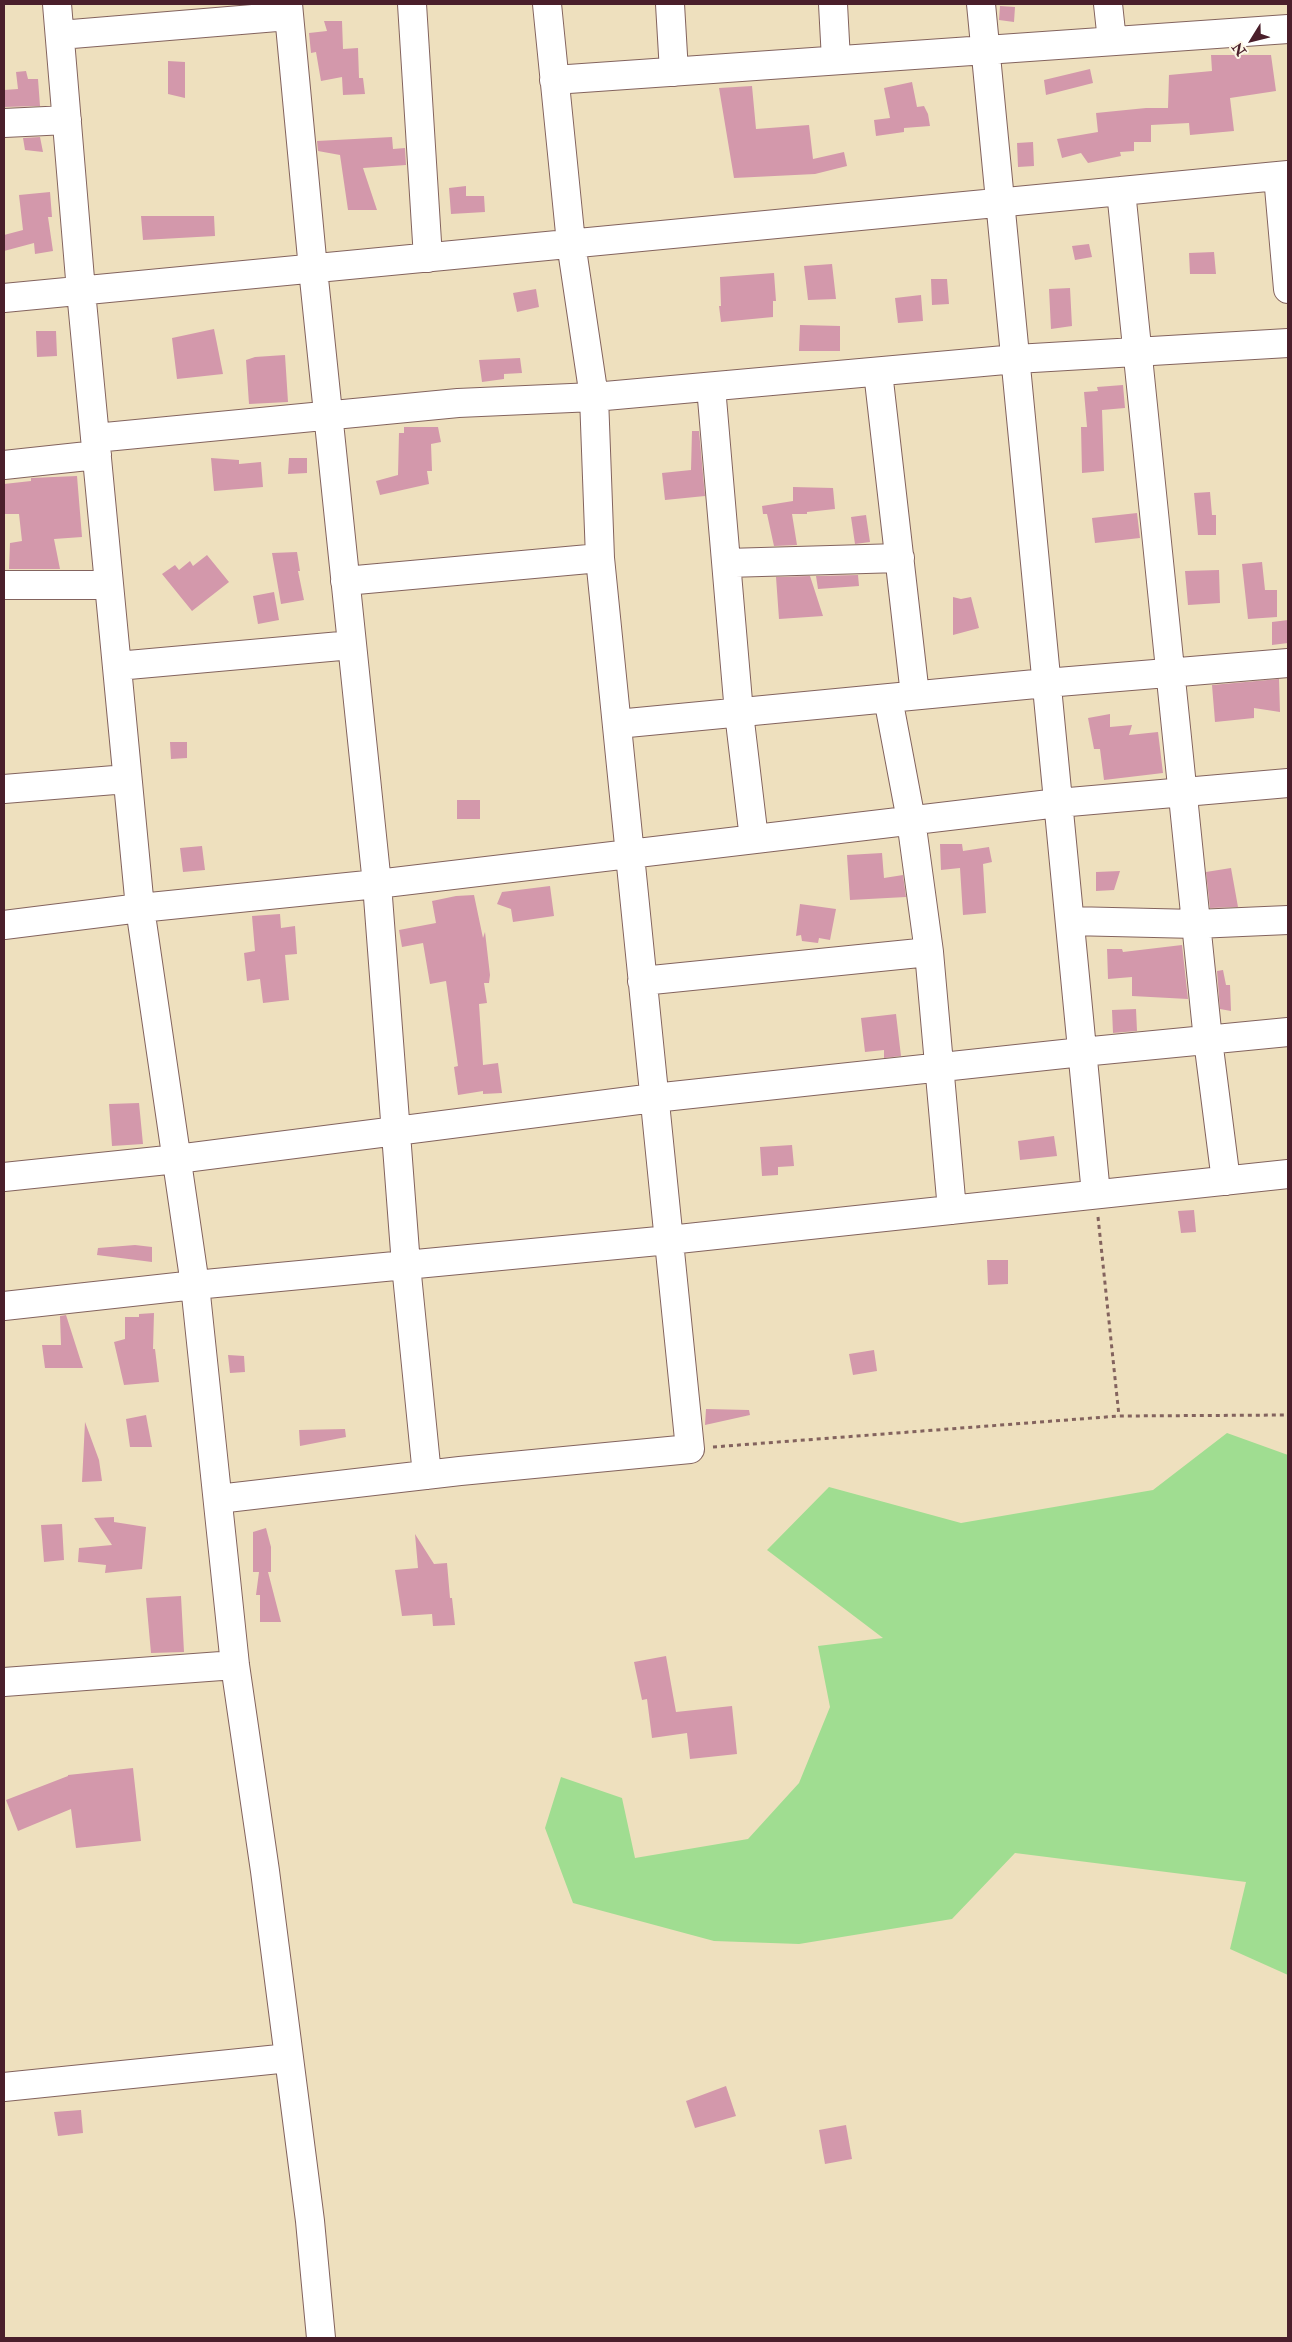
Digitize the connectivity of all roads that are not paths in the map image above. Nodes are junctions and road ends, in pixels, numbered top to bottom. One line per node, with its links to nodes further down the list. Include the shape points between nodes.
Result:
1 (57, 4): 10 (street)
2 (412, 4): 22 (street)
3 (547, 4): 15 (street)
4 (670, 4): 14 (street)
5 (833, 4): 13 (street)
6 (982, 4): 12 (street)
7 (1108, 4): 11 (street)
8 (289, 10): 10 (street); 23 (street)
9 (1288, 28): 11 (street)
10 (60, 35): 16 (street)
11 (1112, 41): 12 (street)
12 (986, 50): 13 (street); 20 (street)
13 (836, 60): 14 (street)
14 (674, 72): 15 (street)
15 (554, 80): 21 (street)
16 (67, 120): 17 (street); 25 (street)
17 (4, 123)
18 (1283, 175): 19 (street); 24 (street)
19 (1121, 191): 20 (street); 28 (street)
20 (1001, 202): 21 (street); 29 (street)
21 (571, 243): 22 (street); 32 (street)
22 (428, 258): 23 (street)
23 (313, 269): 25 (street); 33 (street)
24 (1288, 289)
25 (81, 291): 26 (street); 34 (street)
26 (4, 298)
27 (1288, 343): 28 (street)
28 (1137, 351): 29 (street); 45 (street)
29 (1016, 359): 30 (street); 46 (street)
30 (878, 372): 31 (street); 37 (street)
31 (711, 386): 32 (street); 38 (street)
32 (594, 397): 33 (street, via 458,403); 36 (street)
33 (328, 416): 34 (street); 39 (street)
34 (96, 447): 35 (street); 41 (street)
35 (4, 465)
36 (600, 558): 39 (street); 50 (street)
37 (900, 558): 38 (street); 47 (street)
38 (726, 563): 49 (street)
39 (346, 581): 42 (street)
40 (4, 585): 41 (street)
41 (109, 585): 44 (street)
42 (352, 645): 44 (street); 59 (street)
43 (1288, 663): 45 (street)
44 (117, 666): 51 (street)
45 (1170, 672): 46 (street); 54 (street)
46 (1046, 683): 47 (street); 55 (street)
47 (916, 695): 48 (street)
48 (888, 698): 49 (street); 56 (street)
49 (740, 713): 50 (street); 57 (street)
50 (617, 724): 58 (street)
51 (127, 779): 53 (street); 60 (street)
52 (1288, 783): 54 (street)
53 (4, 789)
54 (1183, 792): 55 (street); 63 (street)
55 (1058, 803): 56 (street); 62 (street)
56 (911, 820): 57 (street); 65 (street)
57 (754, 839): 58 (street)
58 (630, 854): 59 (street); 66 (street)
59 (377, 884): 60 (street); 72 (street)
60 (140, 908): 64 (street); 73 (street)
61 (1288, 920): 63 (street)
62 (1070, 921): 63 (street); 69 (street)
63 (1196, 924): 68 (street)
64 (4, 925)
65 (928, 952): 66 (street); 70 (street)
66 (642, 981): 71 (street)
67 (1288, 1032): 68 (street)
68 (1208, 1040): 69 (street); 76 (street)
69 (1082, 1052): 70 (street); 77 (street)
70 (939, 1067): 71 (street); 78 (street)
71 (654, 1098): 72 (street); 79 (street)
72 (396, 1130): 73 (street); 80 (street)
73 (177, 1159): 75 (street); 81 (street)
74 (1288, 1174): 76 (street)
75 (4, 1177)
76 (1226, 1181): 77 (street)
77 (1096, 1194): 78 (street)
78 (952, 1210): 79 (street)
79 (669, 1240): 80 (street); 83 (street, via 690,1449)
80 (406, 1265): 81 (street); 83 (street)
81 (195, 1285): 82 (street); 84 (street)
82 (4, 1306)
83 (427, 1475): 84 (street)
84 (218, 1499): 85 (street)
85 (235, 1665): 86 (street); 87 (street)
86 (4, 1682)
87 (289, 2058): 88 (street); 89 (street)
88 (4, 2087)
89 (321, 2338)

